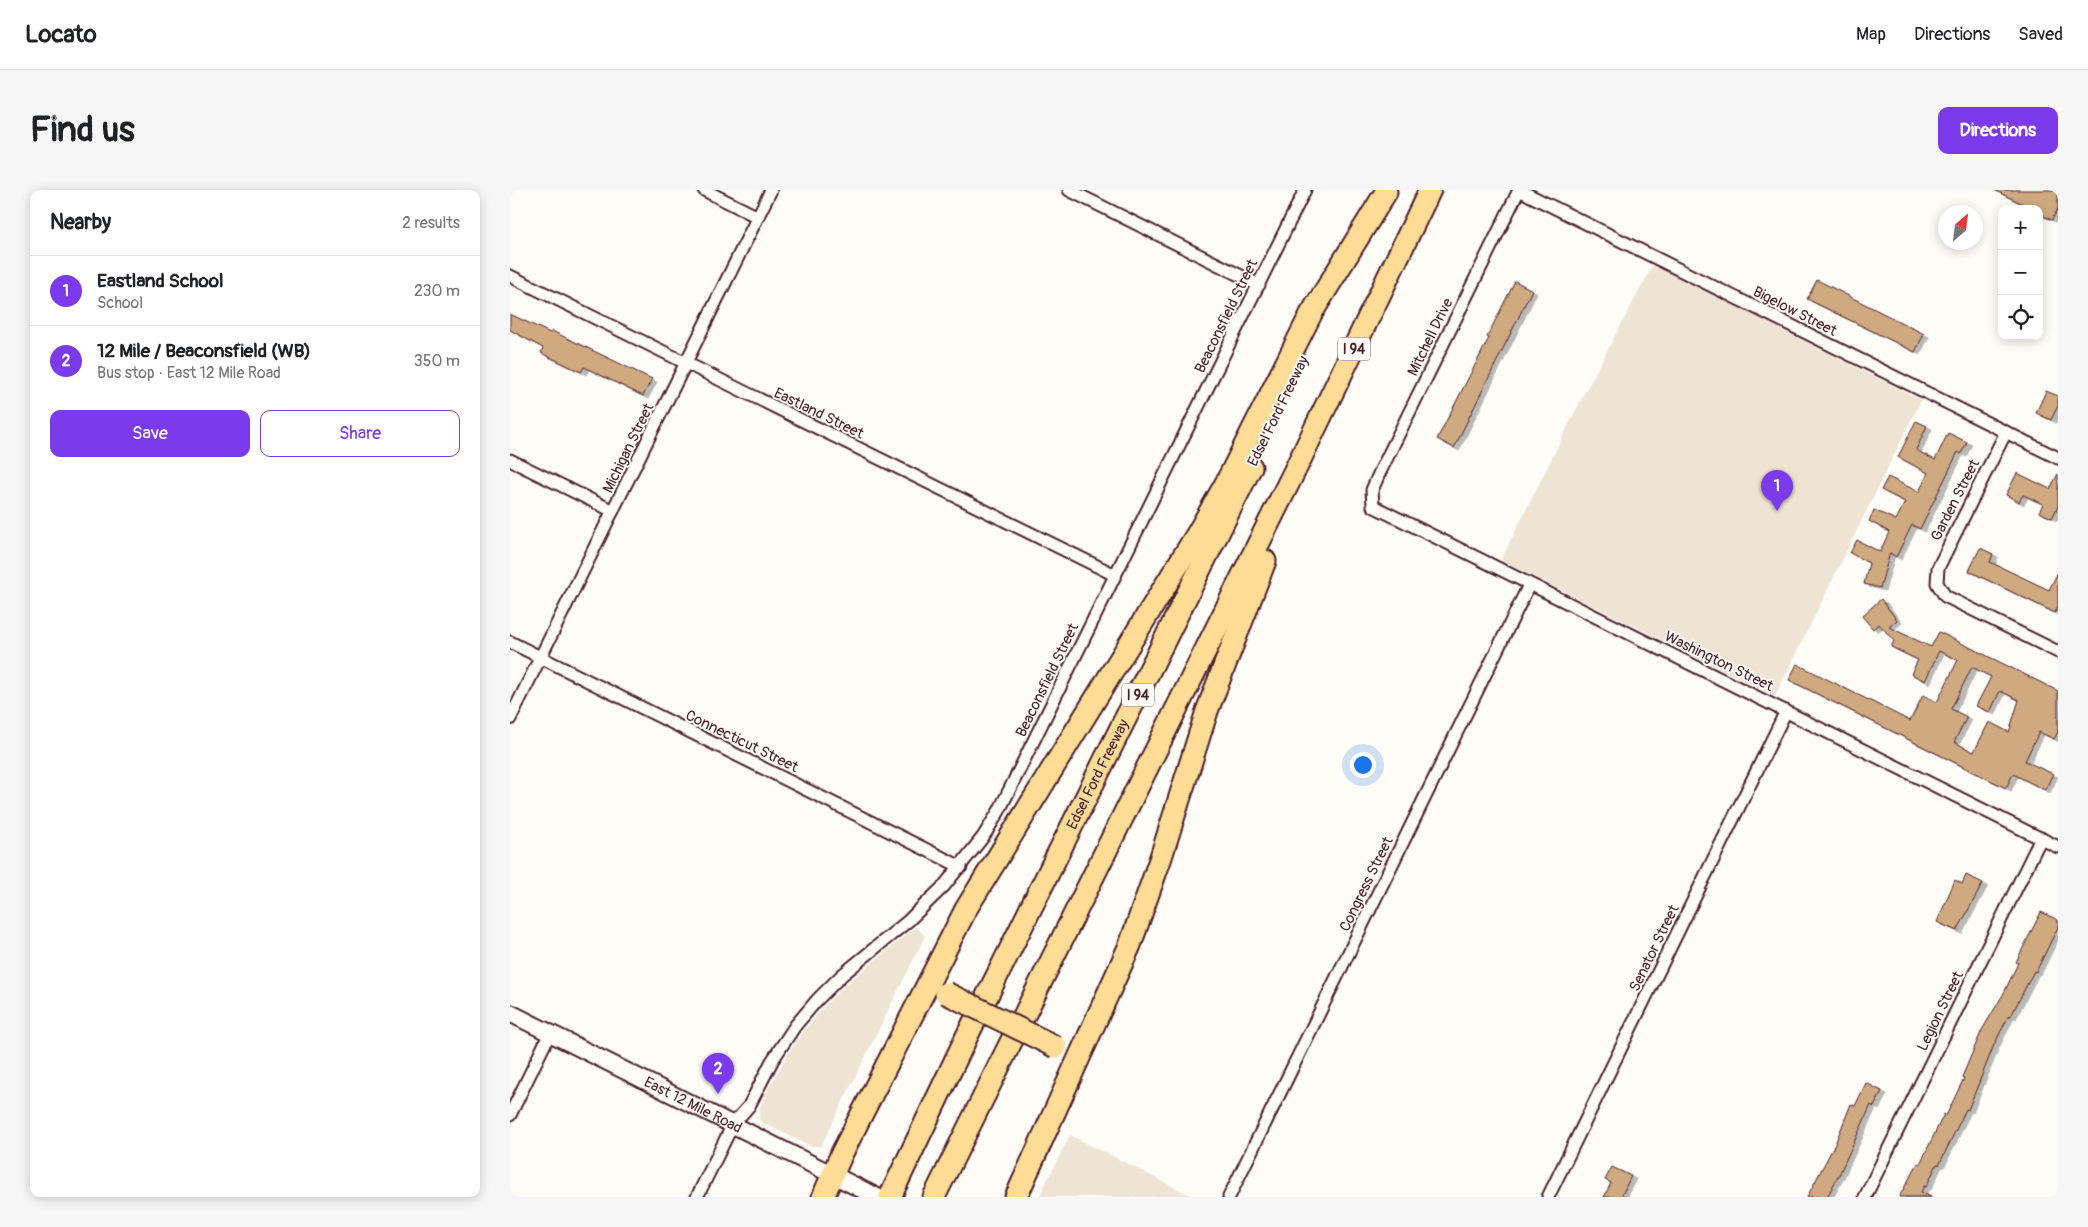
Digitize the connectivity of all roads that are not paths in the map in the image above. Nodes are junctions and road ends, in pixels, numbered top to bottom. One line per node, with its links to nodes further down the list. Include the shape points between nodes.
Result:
1 (704, 190): 8 (street)
2 (771, 190): 8 (street, Michigan Street)
3 (1069, 190): 10 (street)
4 (1305, 190): 10 (street, Beaconsfield Street)
5 (1430, 190): 15 (highway, I 94)
6 (1519, 190): 12 (street, Bigelow Street); 16 (street, Mitchell Drive, via 1379,474)
7 (1387, 191): 28 (highway, via 1311,314 1199,531 978,886); 38 (highway, Edsel Ford Freeway / I 94)
8 (758, 217): 11 (street, Michigan Street)
9 (510, 276): 11 (street, Eastland Street)
10 (1259, 285): 18 (street, Beaconsfield Street)
11 (686, 364): 17 (street, Michigan Street); 18 (street, Eastland Street)
12 (2006, 432): 13 (street, Bigelow Street); 21 (street, Garden Street, via 1938,568 1937,583 1945,596)
13 (2058, 458)
14 (510, 460): 17 (street)
15 (1297, 466): 31 (highway, via 1280,526 1252,590 1207,711 1139,920); 39 (highway, I 94)
16 (1371, 499): 19 (street, Washington Street, via 1373,506 1382,511)
17 (613, 511): 22 (street, Michigan Street)
18 (1114, 576): 27 (street, Beaconsfield Street, via 1000,811)
19 (1530, 585): 23 (street, Washington Street); 41 (street, Congress Street)
20 (510, 642): 22 (street, Connecticut Street)
21 (2058, 652)
22 (540, 658): 24 (street, Michigan Street); 27 (street, Connecticut Street)
23 (1786, 711): 25 (street, Washington Street); 42 (street, Senator Street)
24 (510, 719)
25 (2041, 838): 26 (street, Washington Street); 43 (street, Legion Street)
26 (2058, 847)
27 (961, 867): 33 (street, Beaconsfield Street, via 908,921 817,1000 795,1026 749,1106)
28 (920, 997): 31 (highway, bridge, via 933,992 946,993 1056,1048 1068,1058); 34 (highway)
29 (510, 1012): 30 (main road, East 12 Mile Road)
30 (550, 1033): 32 (street); 33 (main road, East 12 Mile Road)
31 (1073, 1073): 40 (highway)
32 (510, 1115)
33 (733, 1124): 34 (main road, East 12 Mile Road); 35 (street, Beaconsfield Street)
34 (841, 1179): 36 (highway); 37 (main road, East 12 Mile Road)
35 (697, 1197)
36 (823, 1197)
37 (877, 1197)
38 (890, 1197)
39 (934, 1197)
40 (1016, 1197)
41 (1230, 1197)
42 (1548, 1197)
43 (1865, 1197)

